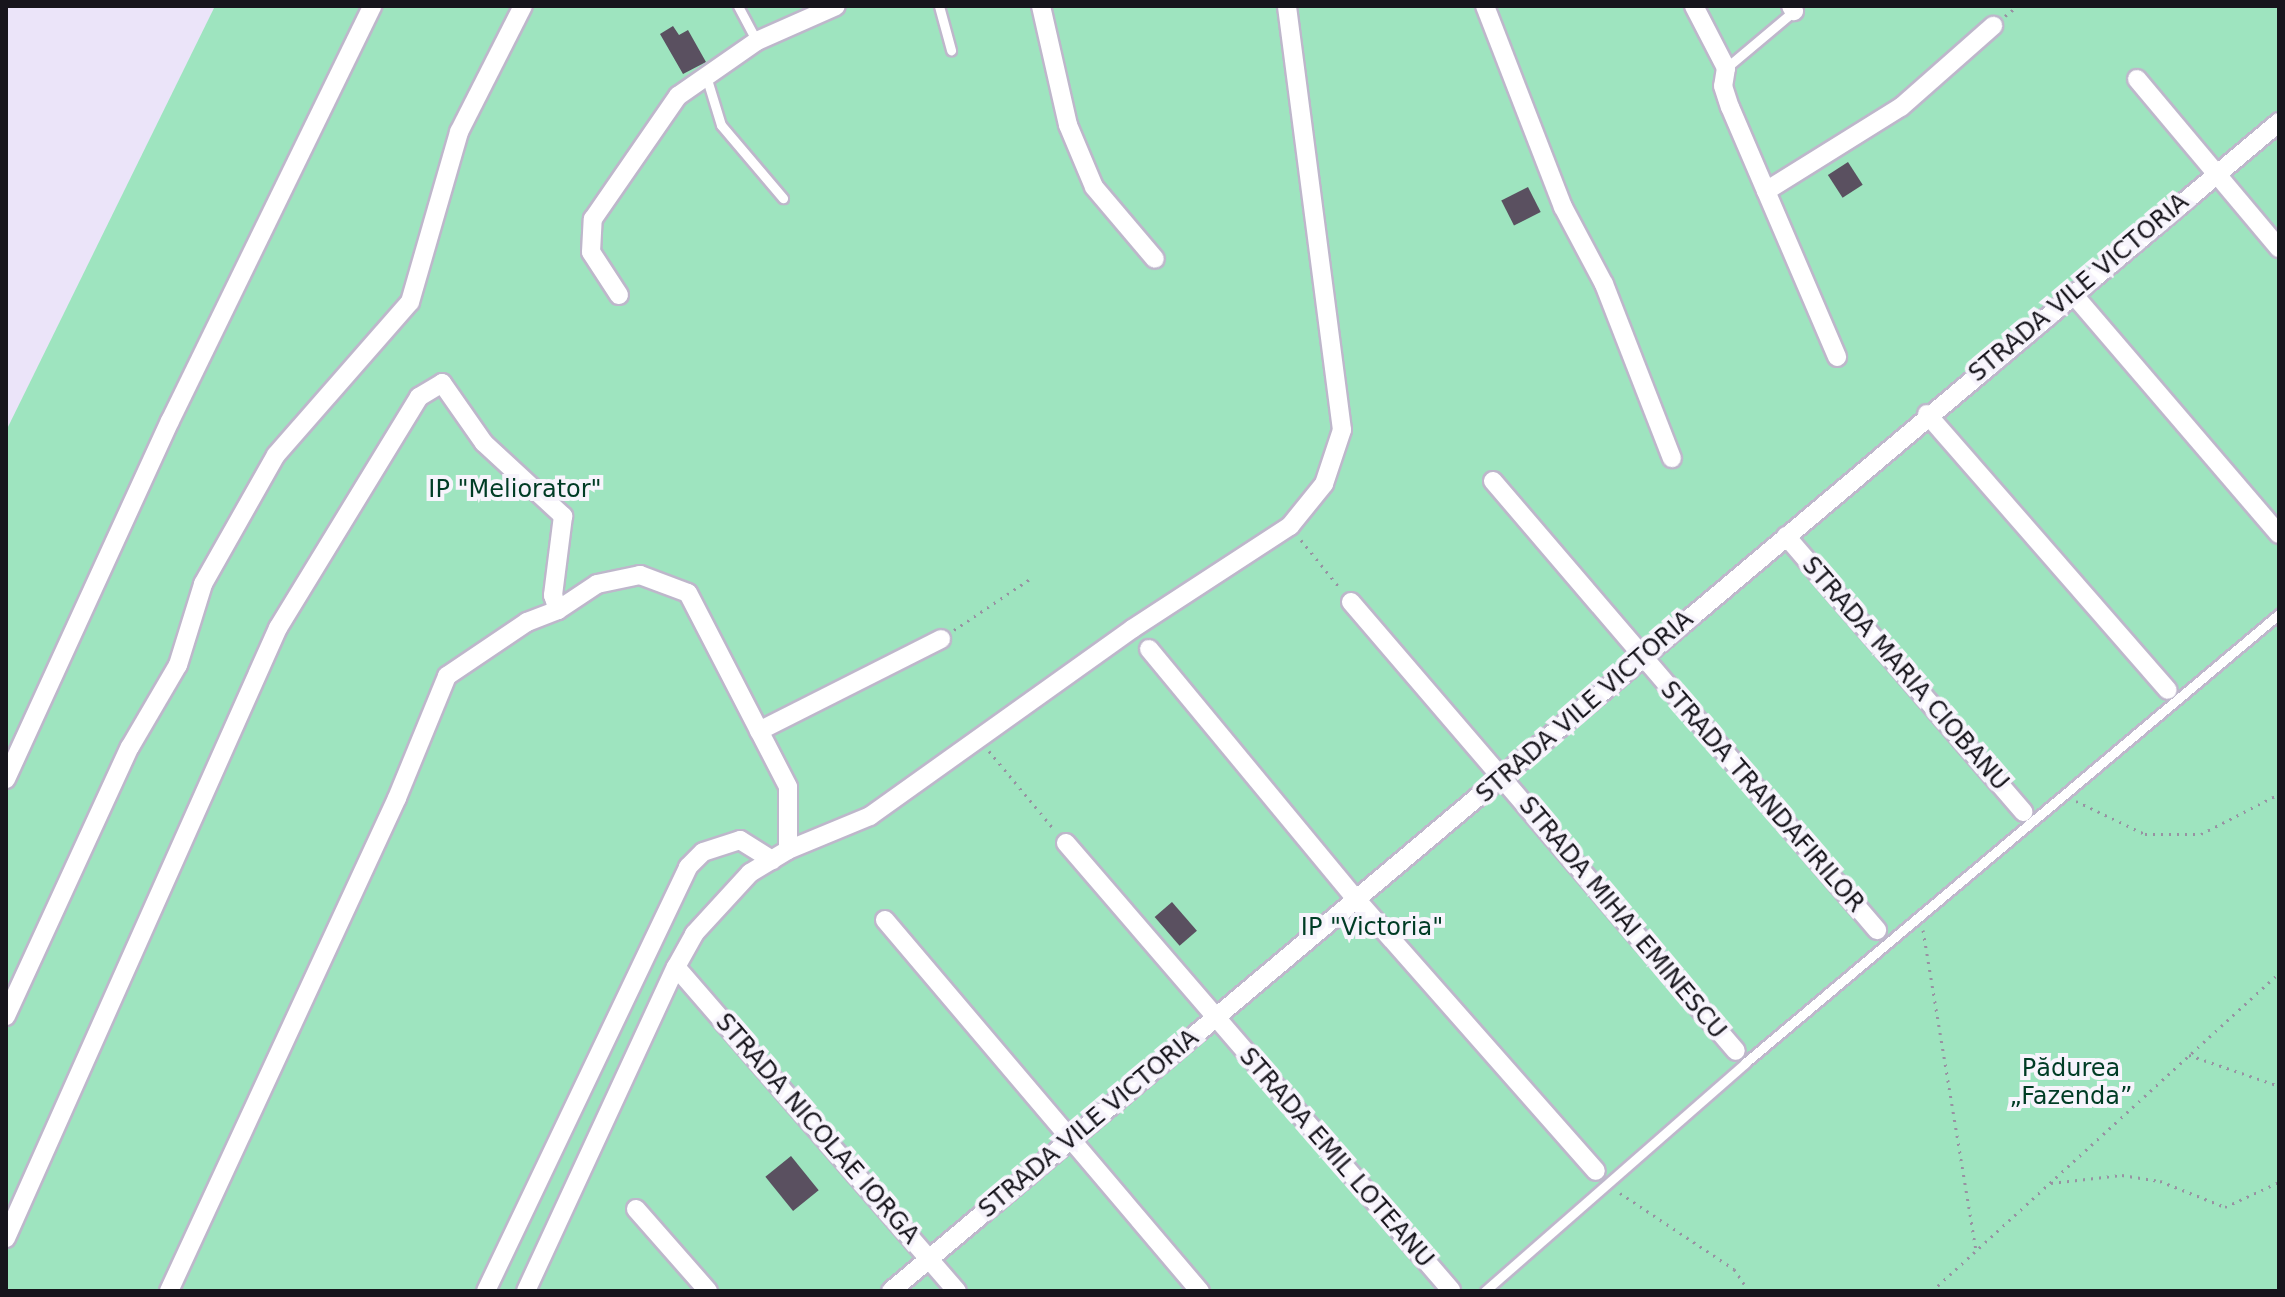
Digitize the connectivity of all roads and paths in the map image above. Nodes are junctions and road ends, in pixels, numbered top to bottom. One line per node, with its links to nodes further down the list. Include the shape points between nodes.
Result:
1 (372, 6): 43 (street, via 177,406)
2 (523, 6): 56 (street, via 459,132 410,302 276,455 203,584 178,665 130,747)
3 (738, 6): 12 (lane)
4 (836, 6): 12 (street)
5 (939, 6): 13 (lane)
6 (1041, 6): 22 (street, via 1068,125 1094,187)
7 (1287, 6): 29 (street, via 1342,430 1324,484)
8 (1485, 6): 27 (street, via 1563,207 1604,284)
9 (1694, 6): 14 (street)
10 (1795, 8): 14 (lane)
11 (1993, 26): 19 (street, via 1901,107)
12 (757, 41): 15 (street)
13 (951, 50)
14 (1726, 68): 19 (street, via 1723,86)
15 (706, 76): 20 (lane, via 721,125); 24 (street, via 678,96 593,219 591,252)
16 (2137, 79): 18 (street)
17 (2279, 122): 18 (street, STRADA VILE VICTORIA)
18 (2216, 175): 21 (street); 23 (street, STRADA VILE VICTORIA)
19 (1766, 191): 25 (street)
20 (783, 198)
21 (2279, 248)
22 (1155, 259)
23 (2073, 294): 26 (street, STRADA VILE VICTORIA); 30 (street)
24 (619, 295)
25 (1837, 357)
26 (1927, 414): 31 (street, STRADA VILE VICTORIA); 39 (street)
27 (1672, 458)
28 (1493, 481): 38 (street, STRADA TRANDAFIRILOR)
29 (1290, 526): 33 (path); 41 (street)
30 (2279, 534)
31 (1786, 536): 38 (street, STRADA VILE VICTORIA); 46 (street, STRADA MARIA CIOBANU)
32 (1033, 577): 36 (path)
33 (1351, 602): 42 (street, STRADA MIHAI EMINESCU)
34 (558, 610): 40 (street, via 597,584 640,575 688,593); 66 (street, via 553,595 563,516 484,443 442,383 419,397 278,628); 70 (street, via 527,622 447,676 397,798)
35 (2279, 614): 45 (lane)
36 (941, 639): 40 (street)
37 (1149, 649): 50 (street)
38 (1641, 658): 42 (street, STRADA VILE VICTORIA); 53 (street, STRADA TRANDAFIRILOR)
39 (2168, 690)
40 (759, 731): 48 (street, via 788,787)
41 (978, 739): 47 (path); 48 (street, via 870,816)
42 (1503, 778): 50 (street, STRADA VILE VICTORIA); 58 (street, STRADA MIHAI EMINESCU)
43 (6, 779)
44 (2279, 794): 45 (path, via 2201,834 2145,834)
45 (2063, 796): 51 (lane)
46 (2023, 812)
47 (1066, 843): 57 (street, STRADA EMIL LOTEANU)
48 (788, 850): 49 (street)
49 (772, 860): 54 (street, via 750,873 694,934); 71 (street, via 740,840 703,852 688,867)
50 (1357, 900): 57 (street, STRADA VILE VICTORIA); 62 (street)
51 (1920, 914): 62 (lane); 67 (path)
52 (885, 920): 61 (street)
53 (1877, 930)
54 (676, 967): 68 (street, STRADA NICOLAE IORGA); 72 (street)
55 (2279, 973): 59 (path)
56 (6, 1016)
57 (1215, 1018): 61 (street, STRADA VILE VICTORIA); 69 (street, STRADA EMIL LOTEANU)
58 (1736, 1051)
59 (2189, 1055): 60 (path); 64 (path)
60 (2279, 1086)
61 (1071, 1142): 68 (street, STRADA VILE VICTORIA); 76 (street)
62 (1602, 1178): 77 (lane); 78 (path, via 1734,1269)
63 (2279, 1182): 64 (path, via 2225,1207 2160,1181 2122,1175)
64 (2049, 1183): 67 (path)
65 (636, 1209): 73 (street)
66 (6, 1238)
67 (1976, 1249): 79 (path)
68 (929, 1258): 74 (street, STRADA VILE VICTORIA); 75 (street, STRADA NICOLAE IORGA)
69 (1451, 1290)
70 (169, 1291)
71 (486, 1291)
72 (526, 1291)
73 (708, 1291)
74 (891, 1291)
75 (957, 1291)
76 (1200, 1291)
77 (1485, 1291)
78 (1749, 1291)
79 (1932, 1291)

